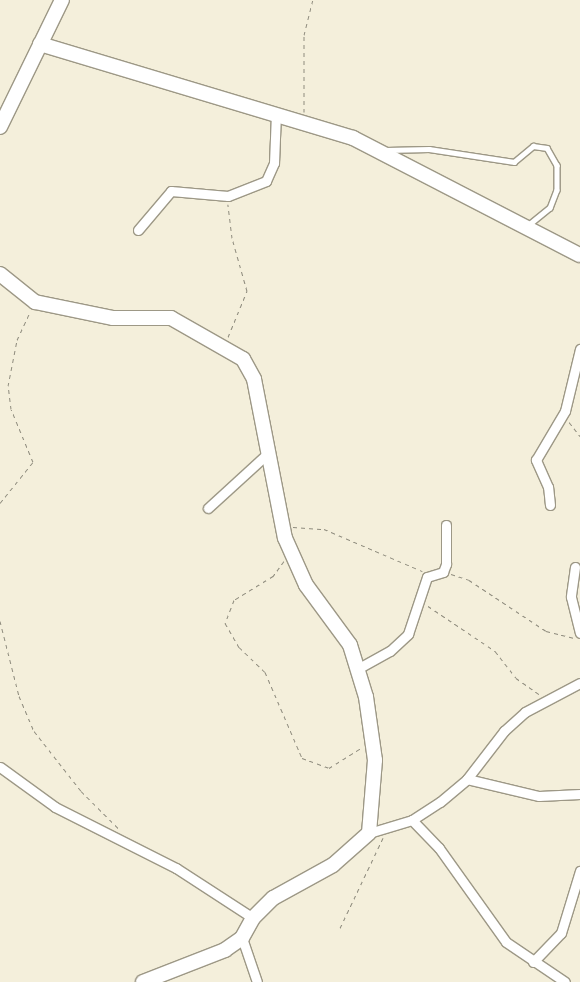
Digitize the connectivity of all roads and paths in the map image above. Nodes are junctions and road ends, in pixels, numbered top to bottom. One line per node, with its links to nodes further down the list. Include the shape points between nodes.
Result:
1 (62, 0): 3 (street)
2 (313, 0): 5 (path, via 304,34)
3 (40, 44): 4 (street); 6 (street)
4 (276, 114): 5 (street); 8 (street, via 272,169 257,188)
5 (304, 120): 7 (street)
6 (0, 127)
7 (378, 151): 9 (street); 9 (lane, via 429,149 514,162 534,146 547,148 556,165 557,190 550,208)
8 (228, 196): 10 (street, via 171,191); 14 (path, via 232,238 246,291)
9 (525, 229): 11 (street)
10 (138, 230)
11 (580, 255)
12 (0, 274): 13 (street)
13 (35, 302): 14 (street, via 113,318 171,318); 19 (path, via 17,340 8,386 11,409 33,462)
14 (223, 346): 18 (street, via 251,368)
15 (580, 349): 16 (street)
16 (564, 415): 17 (path); 20 (street, via 536,460 548,488)
17 (580, 436)
18 (266, 455): 21 (street); 23 (street)
19 (0, 503)
20 (550, 505)
21 (208, 508)
22 (446, 525): 26 (street)
23 (282, 526): 24 (street); 27 (path, via 324,529 416,568)
24 (291, 551): 32 (street, via 306,585 350,645); 35 (path, via 273,576 234,600 225,623 239,647 265,672 302,758 329,768)
25 (575, 567): 30 (street, via 571,597)
26 (443, 572): 27 (street); 31 (path, via 469,580 546,631)
27 (427, 577): 28 (street)
28 (420, 602): 32 (street, via 401,643); 34 (path, via 495,651 516,678)
29 (0, 621): 42 (path, via 19,696 34,731 87,798)
30 (580, 633)
31 (580, 638)
32 (359, 668): 35 (street)
33 (580, 683): 34 (street)
34 (549, 700): 37 (street, via 504,731)
35 (373, 738): 41 (street)
36 (0, 767): 42 (street, via 55,807)
37 (467, 779): 38 (street, via 540,796); 39 (street)
38 (580, 794)
39 (412, 820): 40 (street); 47 (street, via 439,848 497,932)
40 (386, 830): 41 (street); 45 (path)
41 (369, 834): 44 (street, via 333,865 273,898)
42 (132, 843): 44 (street)
43 (580, 871): 47 (street, via 561,933)
44 (253, 918): 46 (street)
45 (340, 928)
46 (242, 938): 48 (street, via 208,959); 49 (street)
47 (533, 962): 50 (street)
48 (143, 982)
49 (257, 982)
50 (565, 982)

